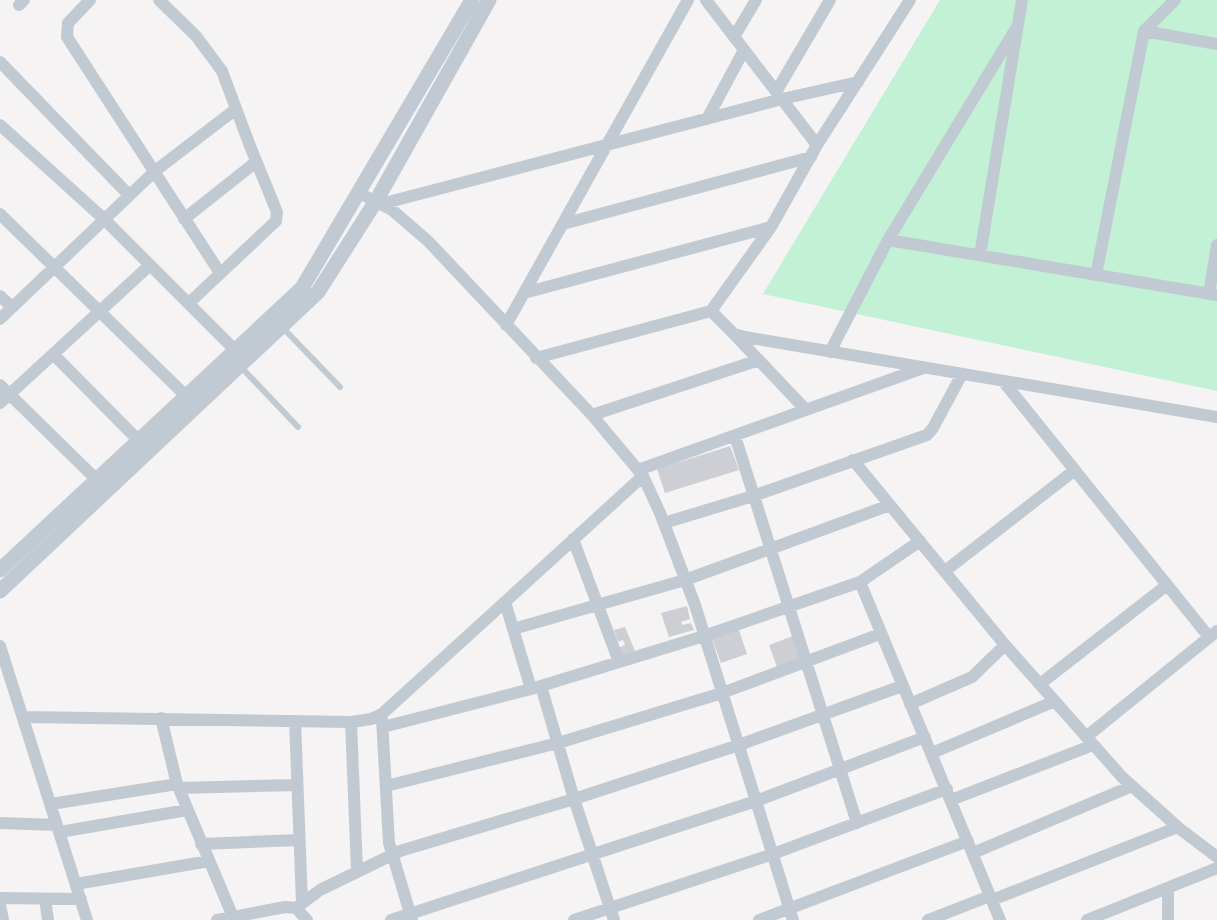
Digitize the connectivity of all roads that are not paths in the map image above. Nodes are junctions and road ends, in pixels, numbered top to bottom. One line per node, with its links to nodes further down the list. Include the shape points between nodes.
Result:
1 (90, 0): 26 (street, via 68,23 67,37)
2 (158, 0): 20 (street, via 196,36 222,71)
3 (472, 0): 27 (street)
4 (490, 0): 29 (street)
5 (688, 0): 23 (street)
6 (706, 0): 14 (street)
7 (756, 0): 14 (street)
8 (830, 0): 19 (street)
9 (910, 0): 18 (street)
10 (1022, 0): 12 (street)
11 (1175, 0): 13 (street)
12 (1018, 25): 35 (street); 37 (street)
13 (1144, 31): 15 (street); 41 (street)
14 (734, 37): 16 (street)
15 (1217, 44)
16 (744, 50): 19 (street); 21 (street)
17 (0, 62): 28 (street)
18 (858, 82): 19 (street); 24 (street)
19 (779, 96): 21 (street); 24 (street)
20 (236, 109): 25 (street); 26 (street)
21 (708, 119): 23 (street)
22 (0, 125): 31 (street)
23 (607, 145): 29 (street); 33 (street)
24 (814, 151): 33 (street); 34 (street)
25 (256, 162): 32 (street); 40 (street, via 276,206 276,221)
26 (155, 171): 28 (street); 32 (street)
27 (359, 193): 29 (street); 53 (street, via 302,288)
28 (129, 195): 31 (street)
29 (379, 203): 50 (street, via 428,241); 51 (street, via 318,292)
30 (0, 214): 39 (street)
31 (104, 219): 38 (street); 39 (street)
32 (184, 219): 40 (street)
33 (563, 224): 42 (street)
34 (771, 228): 42 (street); 47 (street)
35 (888, 240): 37 (street); 54 (street)
36 (1217, 244): 43 (street)
37 (980, 255): 41 (street)
38 (150, 265): 45 (street); 48 (street)
39 (54, 268): 46 (street); 48 (street)
40 (220, 273): 45 (street)
41 (1096, 275): 43 (street)
42 (524, 293): 50 (street)
43 (1213, 295)
44 (0, 296): 46 (street)
45 (189, 303): 53 (street)
46 (12, 308): 49 (street)
47 (711, 311): 52 (street); 56 (street)
48 (100, 312): 55 (street); 64 (street)
49 (0, 319)
50 (506, 325): 56 (street)
51 (282, 327): 58 (street); 62 (lane)
52 (734, 334): 54 (street); 57 (street)
53 (235, 350): 64 (street)
54 (830, 352): 59 (street)
55 (52, 354): 63 (street); 70 (street)
56 (536, 358): 66 (street)
57 (759, 360): 65 (street); 66 (street)
58 (240, 367): 68 (lane); 86 (street)
59 (924, 368): 60 (street); 65 (street)
60 (962, 374): 61 (street); 71 (street, via 927,435)
61 (1004, 381): 67 (street); 72 (street)
62 (340, 387)
63 (3, 394): 74 (street)
64 (186, 396): 70 (street)
65 (806, 410): 69 (street)
66 (592, 415): 73 (street)
67 (1217, 417)
68 (298, 427)
69 (735, 436): 73 (street); 75 (street)
70 (139, 440): 74 (street)
71 (853, 460): 75 (street); 76 (street)
72 (1075, 470): 82 (street); 85 (street)
73 (641, 473): 77 (street); 78 (street)
74 (97, 480): 81 (street)
75 (752, 496): 77 (street); 80 (street)
76 (890, 505): 79 (street); 80 (street)
77 (664, 523): 83 (street)
78 (573, 540): 87 (street); 88 (street)
79 (920, 541): 82 (street); 84 (street)
80 (770, 551): 83 (street); 89 (street)
81 (0, 570)
82 (945, 572): 94 (street)
83 (685, 580): 88 (street); 93 (street)
84 (860, 582): 89 (street); 91 (street)
85 (1167, 585): 92 (street); 98 (street)
86 (0, 591)
87 (505, 602): 90 (street); 108 (street)
88 (598, 606): 90 (street); 96 (street)
89 (787, 606): 93 (street); 97 (street)
90 (513, 629): 100 (street)
91 (880, 634): 97 (street); 99 (street)
92 (1213, 634): 111 (street)
93 (704, 636): 96 (street); 101 (street)
94 (1006, 645): 98 (street); 103 (street, via 972,677)
95 (0, 646): 105 (street)
96 (619, 662): 100 (street)
97 (806, 663): 101 (street); 104 (street)
98 (1040, 684): 102 (street)
99 (902, 686): 103 (street); 104 (street)
100 (536, 688): 108 (street); 112 (street)
101 (722, 693): 112 (street); 113 (street)
102 (1055, 701): 111 (street); 114 (street)
103 (910, 704): 110 (street)
104 (823, 716): 113 (street); 115 (street)
105 (24, 717): 106 (street); 123 (street)
106 (161, 718): 107 (street); 117 (street)
107 (295, 721): 109 (street); 116 (street)
108 (382, 721): 109 (street); 118 (street)
109 (352, 722): 139 (street)
110 (925, 737): 114 (street); 115 (street)
111 (1090, 741): 119 (street); 120 (street)
112 (558, 743): 118 (street); 121 (street)
113 (739, 745): 121 (street); 122 (street)
114 (932, 753): 120 (street)
115 (840, 770): 122 (street); 126 (street)
116 (297, 785): 117 (street); 129 (street)
117 (178, 786): 123 (street); 124 (street)
118 (386, 786): 133 (street)
119 (1132, 786): 127 (street); 132 (street)
120 (949, 794): 126 (street); 130 (street)
121 (574, 798): 133 (street); 135 (street)
122 (756, 801): 134 (street); 135 (street)
123 (51, 804): 128 (street)
124 (187, 810): 128 (street); 131 (street)
125 (0, 823): 128 (street)
126 (857, 823): 134 (street)
127 (1178, 827): 136 (street); 143 (street)
128 (58, 828): 140 (street)
129 (299, 840): 131 (street); 147 (street)
130 (968, 841): 132 (street); 149 (street)
131 (201, 844): 137 (street)
132 (973, 853): 143 (street)
133 (392, 854): 139 (street); 152 (street)
134 (773, 854): 148 (street); 149 (street)
135 (594, 855): 148 (street); 152 (street)
136 (1217, 857)
137 (209, 861): 140 (street); 151 (street)
138 (1217, 868): 141 (street)
139 (357, 871): 147 (street)
140 (76, 884): 145 (street)
141 (1168, 888): 150 (street); 164 (street)
142 (0, 898): 144 (street)
143 (991, 898): 161 (street); 162 (street)
144 (45, 899): 145 (street); 154 (street)
145 (81, 899): 155 (street)
146 (0, 905): 153 (street)
147 (299, 905): 151 (street); 157 (street)
148 (613, 914): 159 (street)
149 (792, 915): 160 (street)
150 (1110, 915): 163 (street)
151 (233, 917): 156 (street)
152 (411, 917): 158 (street)
153 (3, 920)
154 (48, 920)
155 (87, 920)
156 (217, 920)
157 (307, 920)
158 (391, 920)
159 (574, 920)
160 (759, 920)
161 (928, 920)
162 (1000, 920)
163 (1087, 920)
164 (1168, 920)

